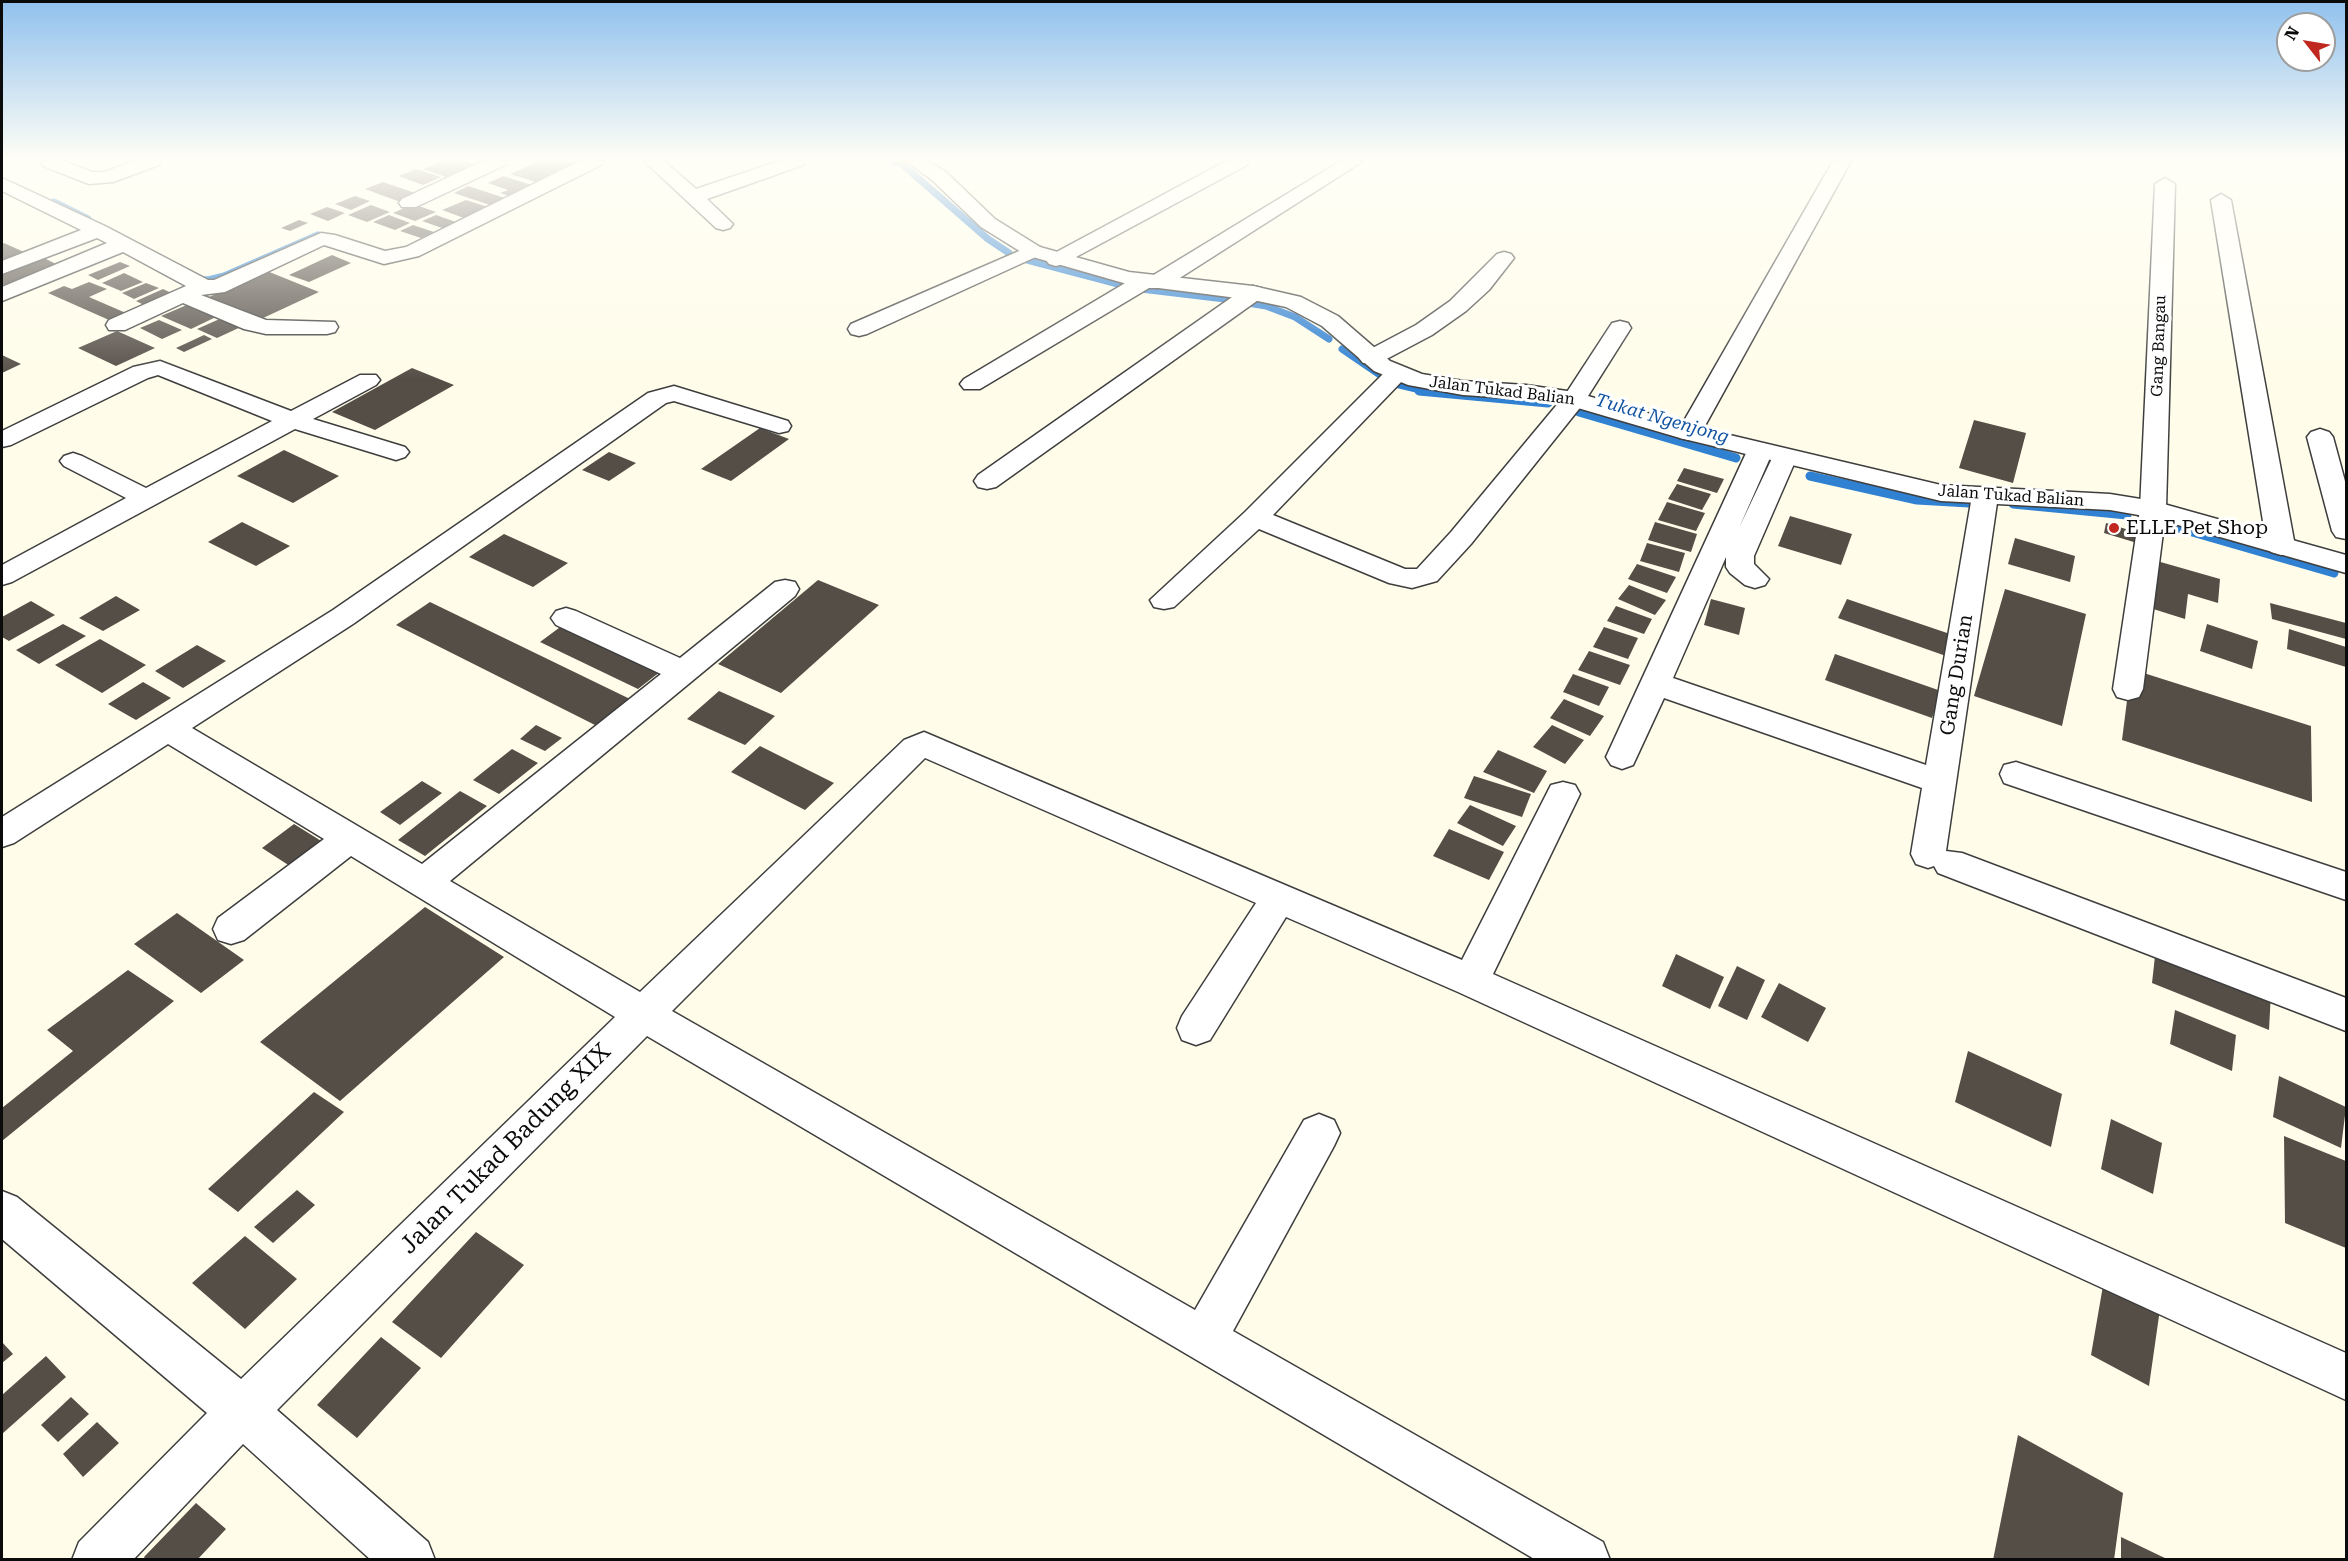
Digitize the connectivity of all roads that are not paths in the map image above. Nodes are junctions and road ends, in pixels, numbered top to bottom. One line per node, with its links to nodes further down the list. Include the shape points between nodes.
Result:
1 (88, 234): 14 (street)
2 (105, 234): 11 (street)
3 (448, 234): 16 (street, via 412,252 384,258 328,239 313,242 217,287)
4 (1007, 234): 12 (street, Jalan Tukad Balian)
5 (1088, 234): 12 (street)
6 (1090, 234): 12 (street)
7 (1232, 234): 15 (street)
8 (1801, 234): 31 (street)
9 (2163, 234): 40 (street, Gang Bangau)
10 (2227, 234): 43 (street)
11 (123, 244): 16 (street); 18 (street)
12 (1045, 256): 15 (street, Jalan Tukad Balian); 23 (street)
13 (1504, 258): 24 (street, via 1458,306 1424,330)
14 (2, 268)
15 (1151, 282): 17 (street, Jalan Tukad Balian); 27 (street)
16 (203, 286): 19 (street)
17 (1253, 292): 24 (street, Jalan Tukad Balian, via 1311,309); 37 (street)
18 (2, 295)
19 (183, 295): 20 (street); 21 (street, via 252,324)
20 (117, 325)
21 (327, 327)
22 (1620, 328): 28 (street)
23 (859, 329)
24 (1371, 358): 25 (street, Jalan Tukad Balian)
25 (1396, 374): 28 (street, Jalan Tukad Balian, via 1463,388); 41 (street)
26 (368, 380): 29 (street)
27 (972, 384)
28 (1574, 399): 31 (street, Jalan Tukad Balian); 41 (street, via 1461,538 1421,578 1399,577)
29 (293, 421): 33 (street, via 167,369 153,369); 34 (street); 39 (street)
30 (779, 426): 53 (street, via 675,393 657,398 344,617)
31 (1689, 433): 35 (street, Jalan Tukad Balian)
32 (2320, 437): 42 (street)
33 (2, 440)
34 (396, 452)
35 (1772, 454): 38 (street, Jalan Tukad Balian, via 1941,493); 46 (street, via 1740,556 1740,567); 51 (street)
36 (73, 461): 39 (street)
37 (987, 481)
38 (1985, 496): 40 (street, Jalan Tukad Balian, via 2110,502); 56 (street, Gang Durian)
39 (147, 498): 45 (street)
40 (2153, 509): 43 (street, Jalan Tukad Balian); 52 (street, Gang Bangau)
41 (1255, 518): 48 (street)
42 (2346, 531)
43 (2281, 546): 44 (street, Jalan Tukad Balian)
44 (2346, 564)
45 (2, 576)
46 (1755, 579)
47 (785, 589): 50 (street)
48 (1164, 600)
49 (566, 618): 50 (street)
50 (684, 672): 60 (street)
51 (1657, 684): 54 (street); 56 (street)
52 (2128, 689)
53 (167, 728): 58 (street); 59 (street)
54 (1622, 757)
55 (2016, 774): 61 (street)
56 (1940, 782): 66 (street, Gang Durian, via 1939,858)
57 (1563, 794): 64 (street)
58 (2, 834)
59 (351, 837): 60 (street); 63 (street)
60 (424, 882): 65 (street)
61 (2346, 886)
62 (1279, 897): 64 (street); 65 (street, Jalan Tukad Badung XIX, via 920,744); 67 (street)
63 (231, 929)
64 (1471, 981): 71 (street)
65 (643, 1014): 70 (street); 72 (street, Jalan Tukad Badung XIX)
66 (2346, 1015)
67 (1196, 1028)
68 (1319, 1133): 70 (street)
69 (2, 1212): 72 (street)
70 (1204, 1339): 75 (street)
71 (2346, 1377)
72 (242, 1411): 73 (street, Jalan Tukad Badung XIX); 74 (street)
73 (98, 1560)
74 (410, 1560)
75 (1585, 1560)

